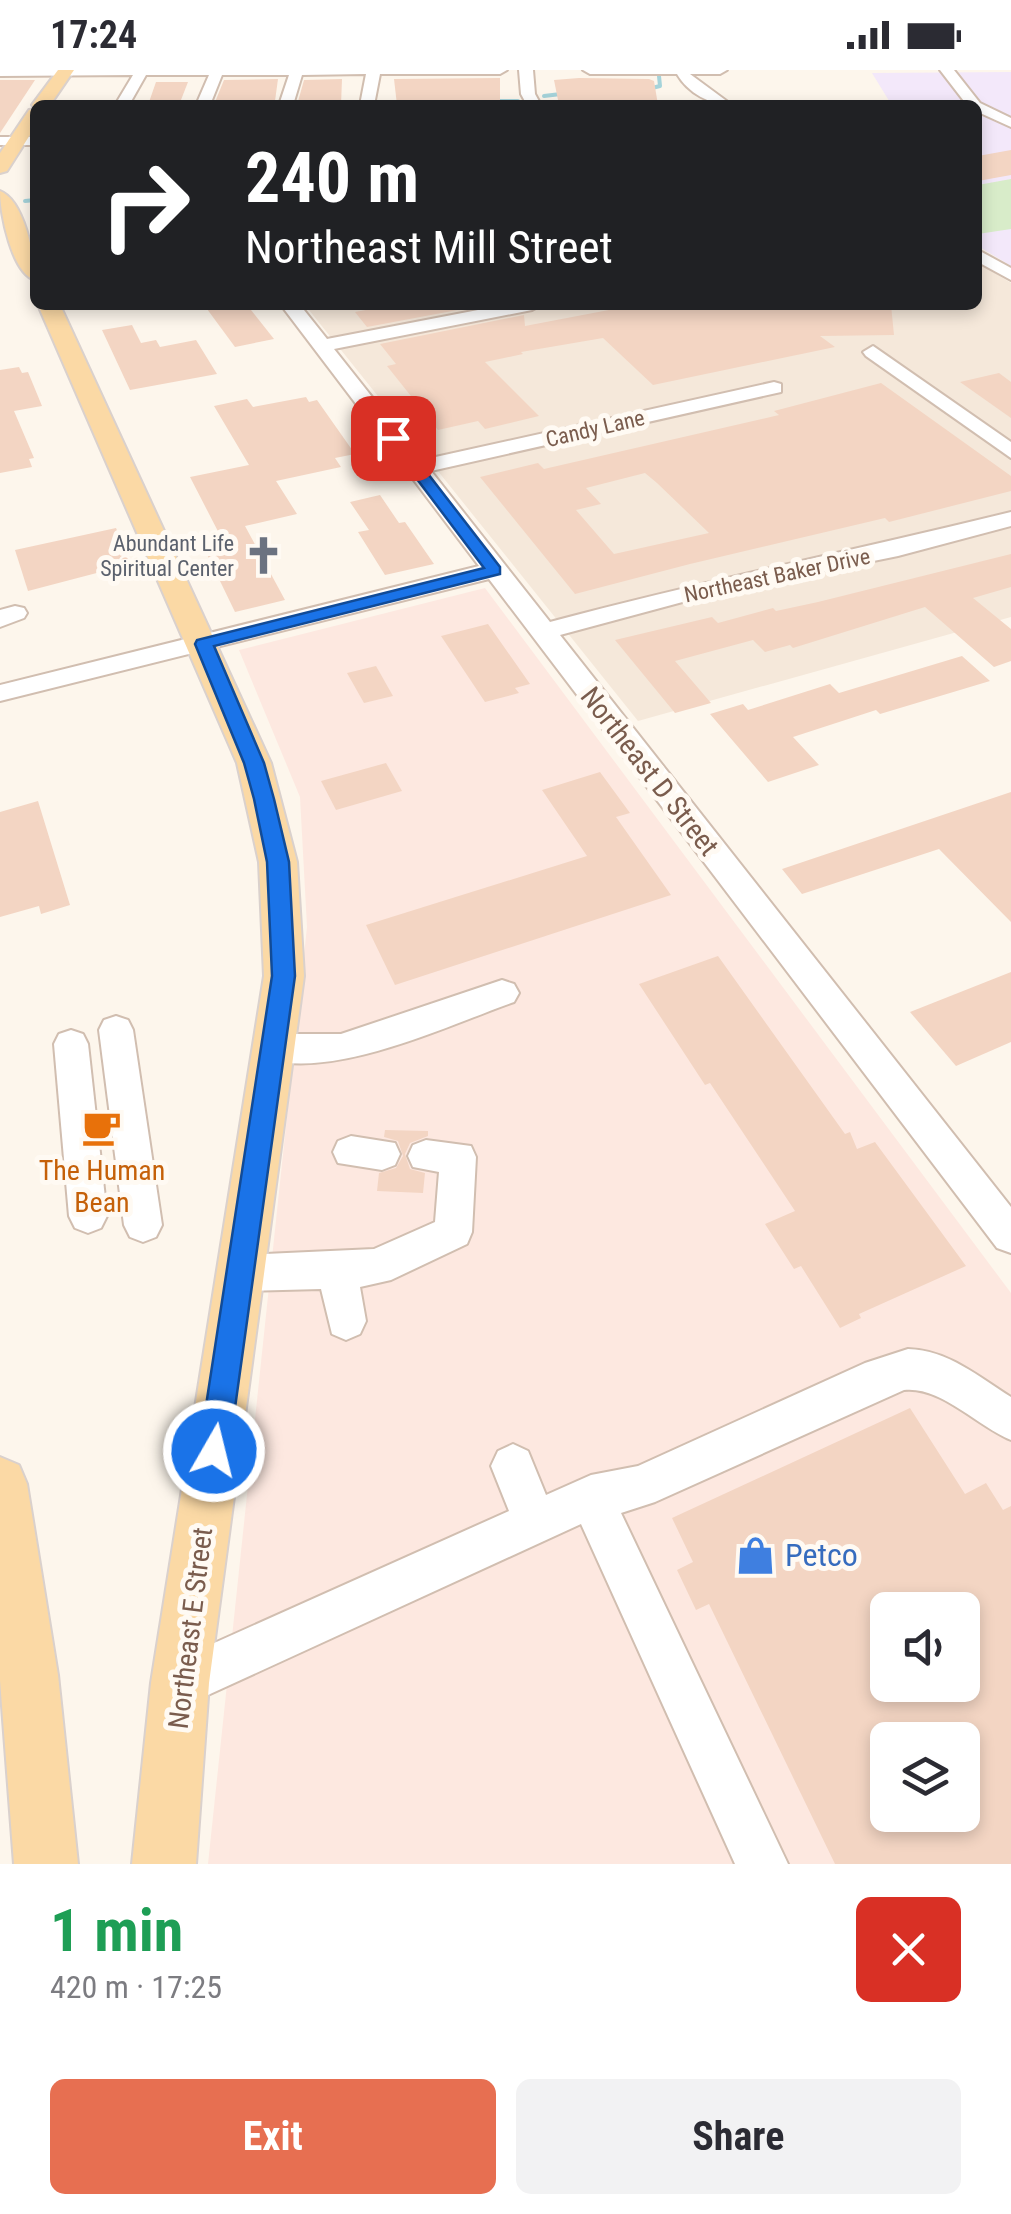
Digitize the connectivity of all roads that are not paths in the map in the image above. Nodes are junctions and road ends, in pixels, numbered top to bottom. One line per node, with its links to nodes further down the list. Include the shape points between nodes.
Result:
1 (374, 70): 2 (street); 12 (street); 18 (street)
2 (450, 70): 3 (street)
3 (500, 70)
4 (526, 70): 19 (street)
5 (590, 70): 6 (street)
6 (681, 70): 7 (street); 20 (street)
7 (720, 70)
8 (947, 70): 21 (street)
9 (65, 71): 10 (street); 13 (street); 14 (main road)
10 (142, 71): 11 (street); 15 (street)
11 (218, 71): 12 (street); 16 (street)
12 (296, 71): 17 (street)
13 (0, 72)
14 (45, 100)
15 (125, 100)
16 (205, 100)
17 (287, 100)
18 (368, 100)
19 (531, 100)
20 (717, 100)
21 (971, 100)
22 (982, 109): 23 (street)
23 (1011, 125): 24 (street)
24 (994, 130)
25 (17, 141): 26 (main road)
26 (0, 167)
27 (0, 197): 29 (main road)
28 (982, 256): 30 (street)
29 (30, 263)
30 (1011, 274)
31 (51, 310): 42 (main road, Northeast E Street)
32 (294, 310): 34 (street, Northeast D Street)
33 (506, 310): 34 (street)
34 (322, 346): 38 (street, Northeast D Street)
35 (873, 352): 37 (street)
36 (774, 388): 38 (street, Candy Lane)
37 (1011, 452)
38 (417, 468): 40 (street, Northeast D Street)
39 (1011, 519): 41 (street, Northeast Baker Drive)
40 (494, 570): 41 (street, Northeast D Street); 42 (street)
41 (542, 632): 51 (street, Northeast D Street)
42 (204, 644): 43 (street); 47 (main road, Northeast E Street, via 254,763 278,862 284,976)
43 (0, 693)
44 (502, 992): 47 (street, via 341,1048)
45 (116, 1030): 50 (street)
46 (71, 1044): 49 (street)
47 (275, 1048): 53 (main road, Northeast E Street)
48 (426, 1156): 52 (street, via 458,1158 453,1232 377,1267)
49 (88, 1216)
50 (143, 1225)
51 (1011, 1236)
52 (338, 1270): 53 (street); 54 (street)
53 (240, 1272): 60 (main road, Northeast E Street)
54 (346, 1322)
55 (1011, 1418): 58 (street, via 937,1373 912,1368 640,1487)
56 (513, 1466): 59 (street)
57 (0, 1484): 61 (main road, via 29,1675)
58 (590, 1497): 59 (street); 63 (street)
59 (535, 1521): 60 (street)
60 (180, 1683): 62 (main road, Northeast E Street)
61 (46, 1864)
62 (164, 1864)
63 (762, 1864)

